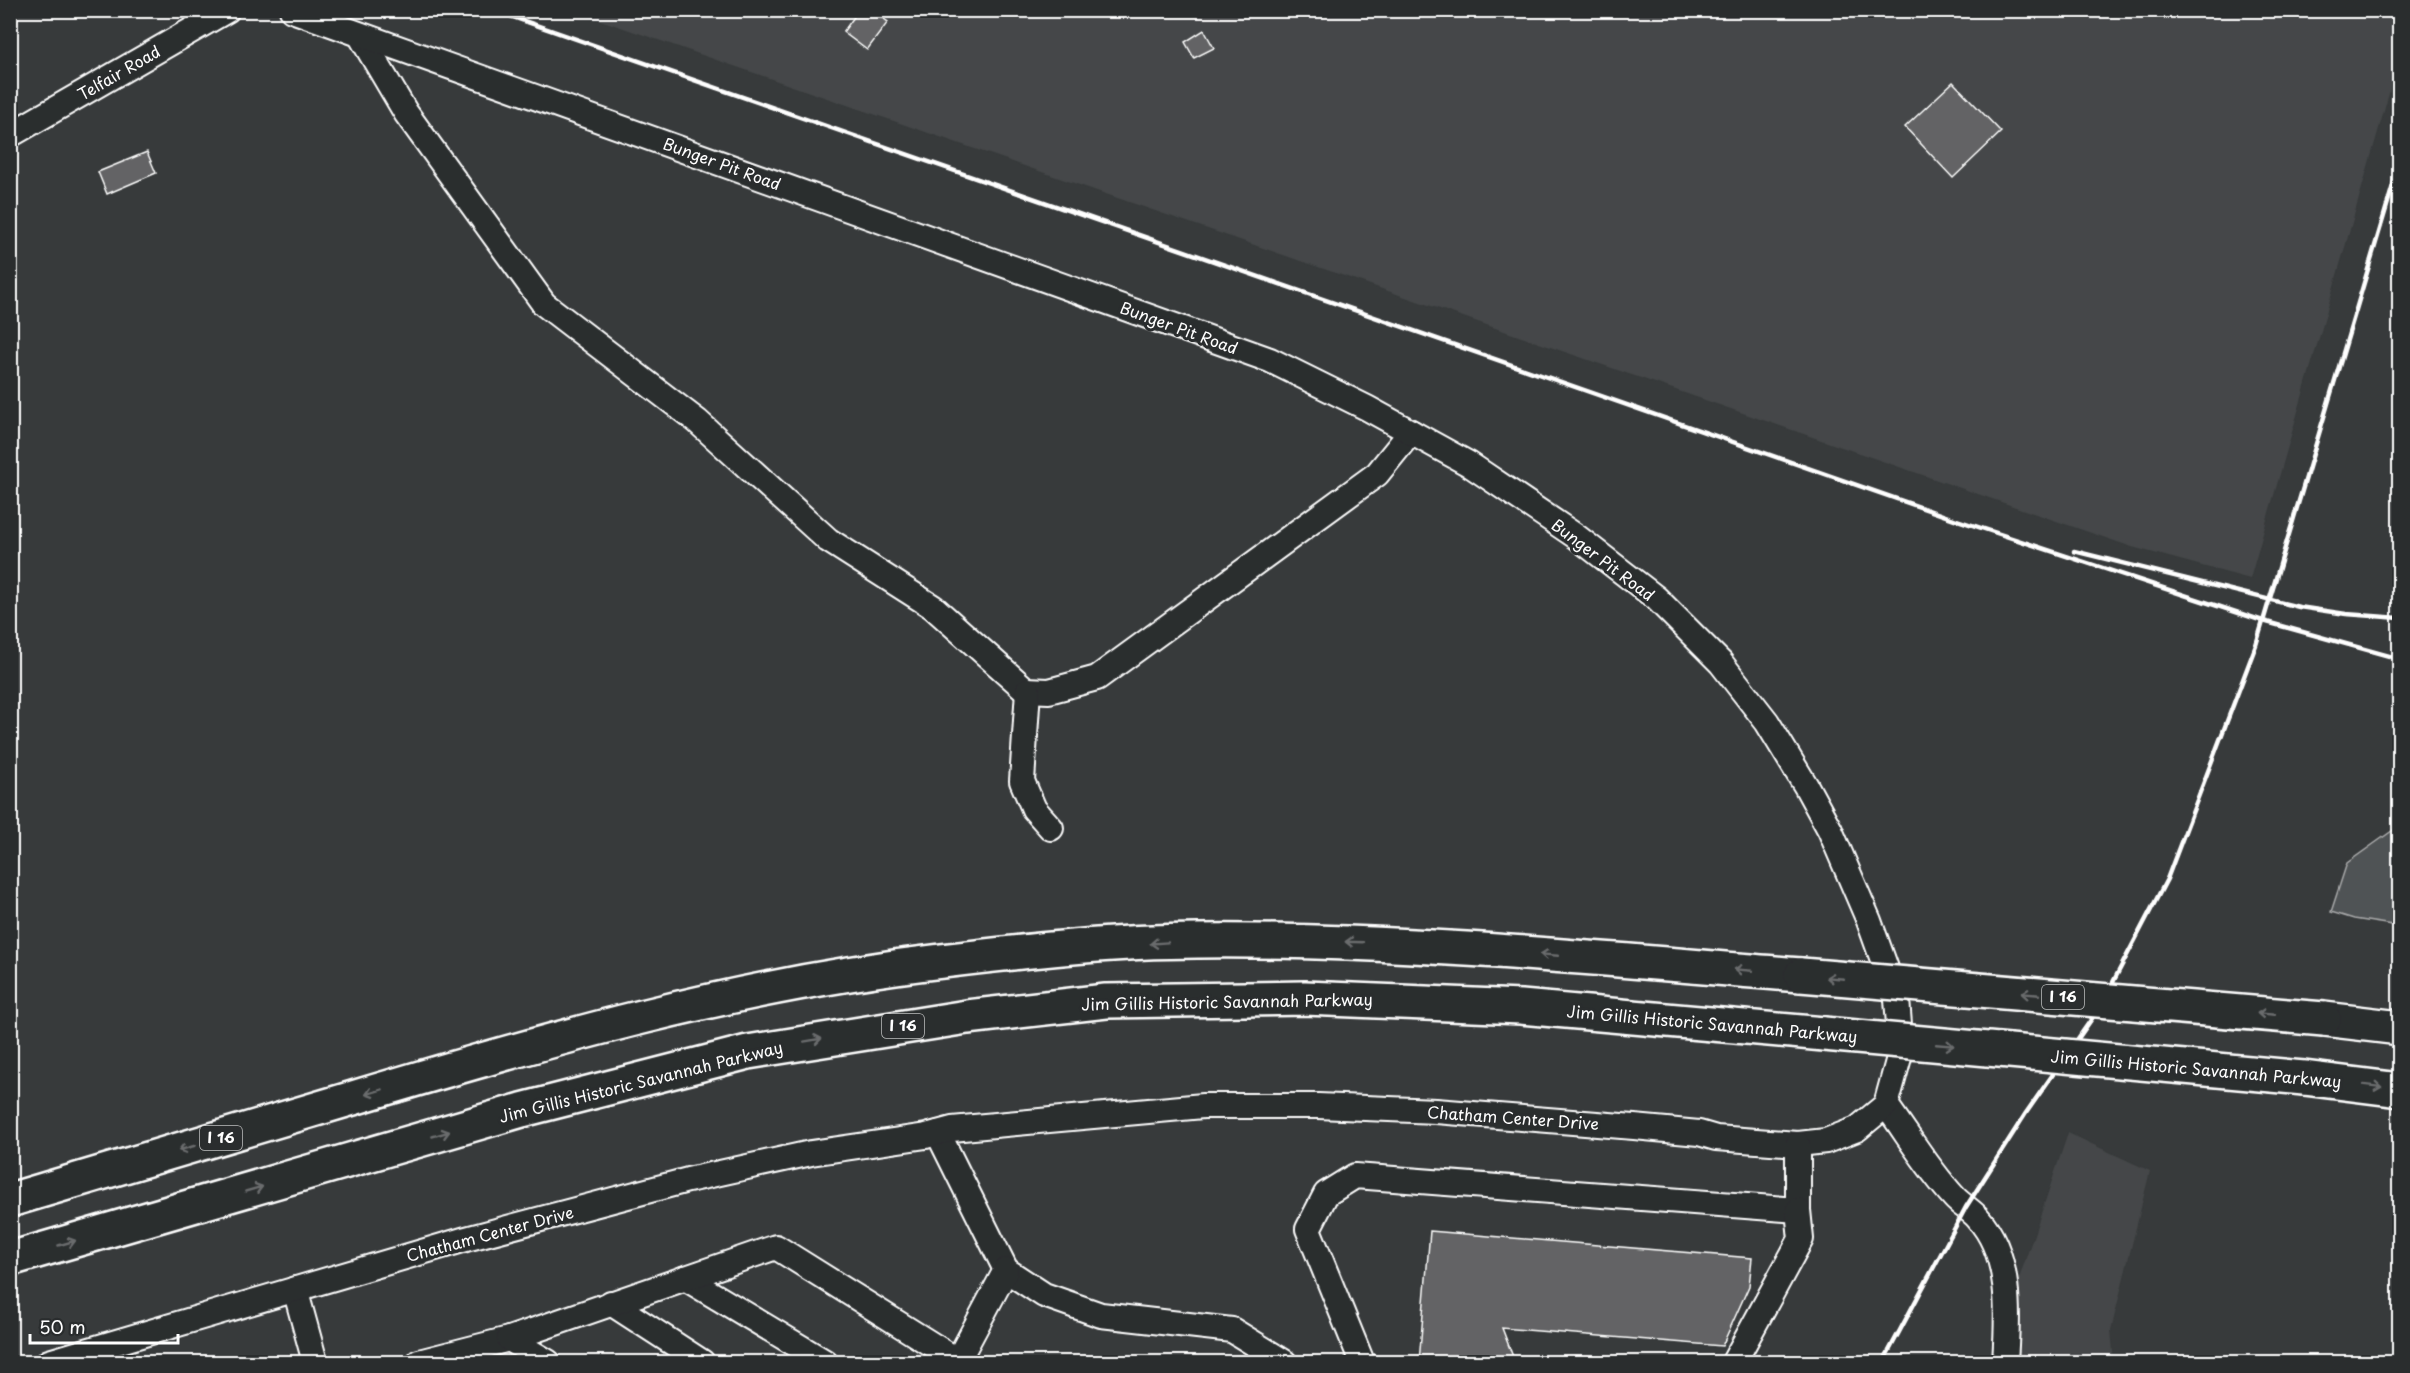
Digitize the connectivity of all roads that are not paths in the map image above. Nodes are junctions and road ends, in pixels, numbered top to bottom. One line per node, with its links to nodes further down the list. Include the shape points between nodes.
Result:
1 (227, 10): 4 (street, Telfair Road)
2 (292, 10): 3 (street, Bunger Pit Road)
3 (360, 35): 5 (street, Bunger Pit Road, via 1270,360); 6 (street, via 406,113 544,304 697,421 828,540 933,607)
4 (10, 135)
5 (1411, 432): 6 (street, via 1377,474 1344,500 1097,678 1049,691); 10 (street, Bunger Pit Road, via 1469,464 1656,598 1721,663 1767,722 1830,830 1897,999 1901,1050)
6 (1028, 690): 7 (street, via 1022,781 1034,809)
7 (1051, 828)
8 (2400, 1028): 13 (highway, I 16, one-way to 13, bridge, via 1433,945 1191,940 1060,949 937,961 686,1005 473,1062)
9 (2400, 1090): 15 (highway, Jim Gillis Historic Savannah Parkway / I 16, one-way to 9, bridge, via 522,1110 736,1054 873,1030 1106,1001 1305,998 1521,1007)
10 (1886, 1105): 12 (street, Chatham Center Drive, via 1857,1129 1826,1141); 31 (street, via 1954,1198 1979,1218 1993,1243 2005,1277)
11 (938, 1133): 12 (street, Chatham Center Drive, via 1203,1107 1318,1107 1436,1111); 16 (street); 18 (street, Chatham Center Drive, via 811,1153 688,1180)
12 (1798, 1144): 14 (street)
13 (10, 1200)
14 (1798, 1210): 29 (street, via 1355,1176 1326,1194 1308,1229); 30 (street, via 1801,1239)
15 (10, 1259)
16 (1006, 1270): 27 (street); 28 (street, via 1044,1295 1101,1315 1232,1330)
17 (685, 1278): 19 (street); 26 (street); 27 (street, via 776,1247)
18 (295, 1289): 21 (street, Chatham Center Drive); 22 (street)
19 (611, 1304): 20 (street); 25 (street)
20 (508, 1339): 23 (street); 24 (street)
21 (50, 1362)
22 (315, 1362)
23 (419, 1362)
24 (548, 1362)
25 (702, 1362)
26 (825, 1362)
27 (957, 1362)
28 (1284, 1362)
29 (1362, 1362)
30 (1734, 1362)
31 (2005, 1362)

